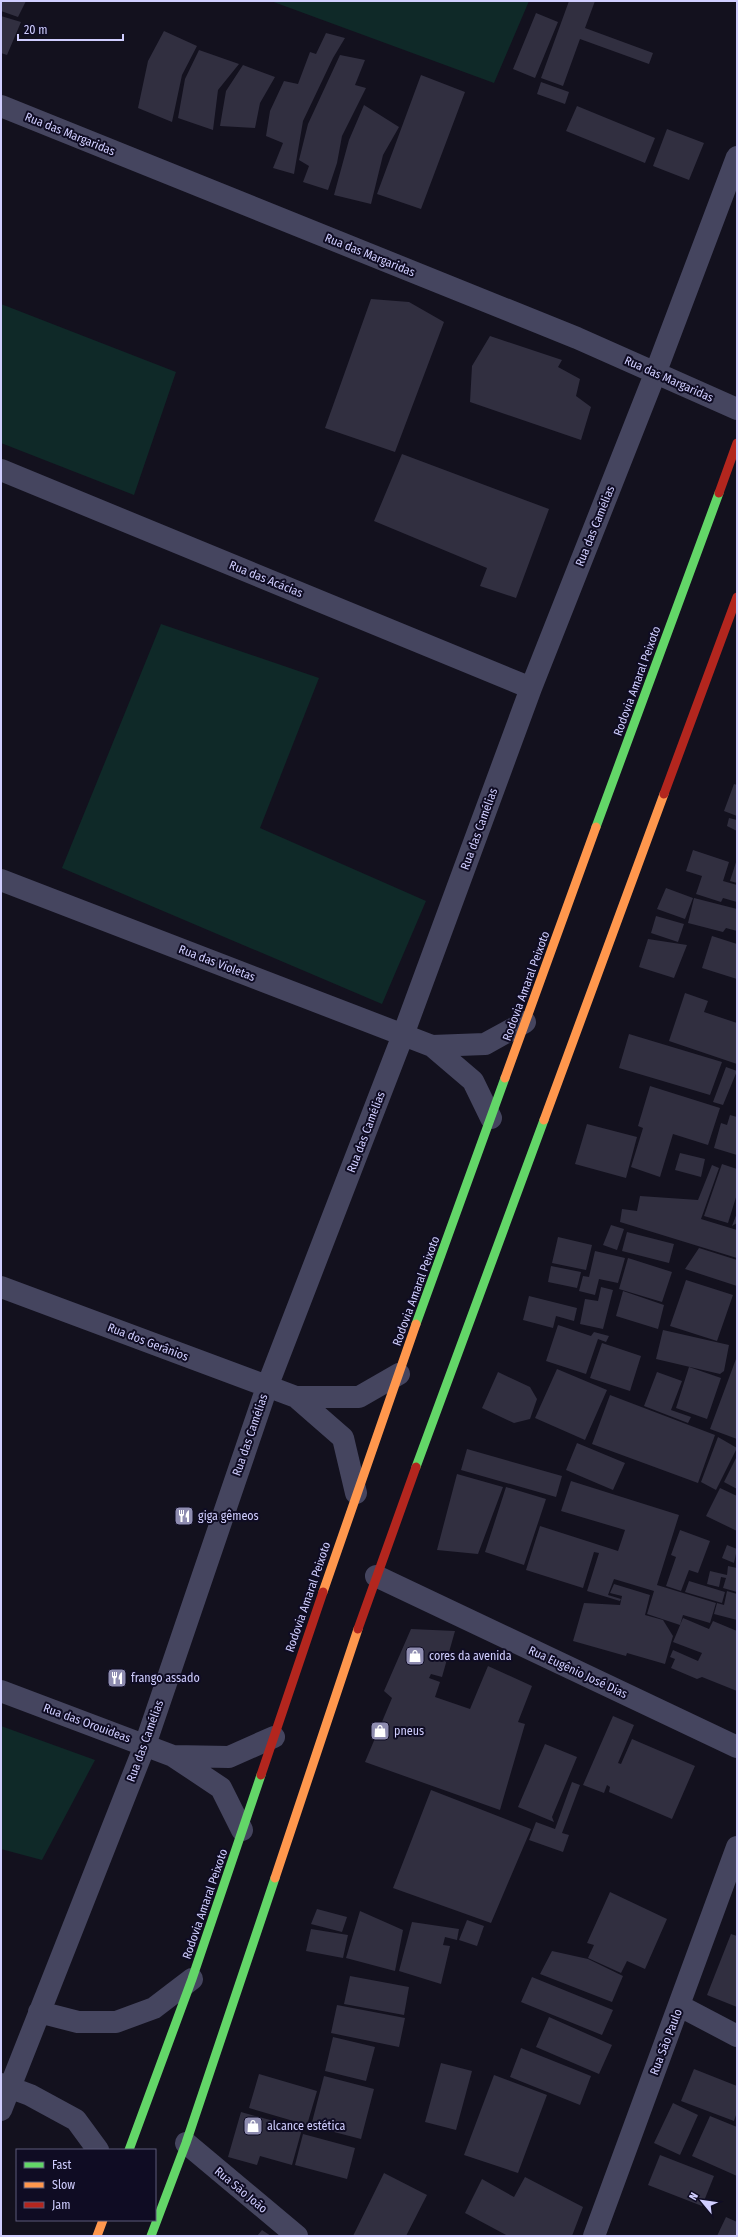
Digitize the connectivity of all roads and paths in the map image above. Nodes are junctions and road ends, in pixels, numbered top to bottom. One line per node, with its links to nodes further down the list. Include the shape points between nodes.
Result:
1 (1, 106): 3 (street, Rua das Margaridas, via 577,338)
2 (737, 157): 3 (street, Rua das Camélias)
3 (655, 374): 4 (street, Rua das Margaridas); 8 (street, Rua das Camélias)
4 (737, 409)
5 (737, 443): 10 (highway, Rodovia Amaral Peixoto)
6 (1, 470): 8 (street, Rua das Acácias)
7 (737, 597): 19 (highway)
8 (531, 688): 11 (street, Rua das Camélias)
9 (1, 880): 11 (street, Rua das Violetas)
10 (525, 1022): 12 (street, Rua das Violetas, via 485,1044); 13 (highway, Rodovia Amaral Peixoto)
11 (403, 1035): 12 (street, Rua das Violetas); 16 (street, Rua das Camélias)
12 (432, 1046): 13 (street, Rua das Violetas, via 473,1081)
13 (491, 1118): 15 (highway, Rodovia Amaral Peixoto)
14 (1, 1287): 16 (street, Rua dos Gerânios)
15 (399, 1374): 17 (street, Rua dos Gerânios, via 359,1397); 18 (highway, Rodovia Amaral Peixoto)
16 (267, 1387): 17 (street, Rua dos Gerânios); 22 (street, Rua das Camélias)
17 (296, 1397): 18 (street, Rua dos Gerânios, via 343,1438)
18 (356, 1493): 21 (highway, Rodovia Amaral Peixoto)
19 (376, 1576): 23 (street, Rua Eugênio José Dias); 33 (highway)
20 (1, 1691): 22 (street, Rua das Orouideas)
21 (274, 1737): 24 (street, Rua das Orouideas, via 229,1757); 25 (highway, Rodovia Amaral Peixoto)
22 (145, 1745): 24 (street, Rua das Orouideas); 29 (street, Rua das Camélias)
23 (737, 1747)
24 (172, 1756): 25 (street, Rua das Orouideas, via 221,1788)
25 (242, 1830): 27 (highway, Rodovia Amaral Peixoto)
26 (737, 1847): 28 (street, Rua São Paulo)
27 (192, 1979): 29 (street, via 154,2008 116,2022 78,2022); 35 (highway, Rodovia Amaral Peixoto)
28 (680, 2006): 30 (street); 40 (street, Rua São Paulo)
29 (39, 2012): 31 (street, Rua das Camélias)
30 (737, 2036)
31 (5, 2085): 32 (street, Rua das Camélias); 34 (street, via 30,2095 76,2120)
32 (1, 2110)
33 (186, 2143): 38 (highway); 39 (street, Rua São João)
34 (97, 2149)
35 (129, 2149)
36 (103, 2221): 37 (highway)
37 (97, 2236)
38 (151, 2236)
39 (297, 2236)
40 (594, 2236)

